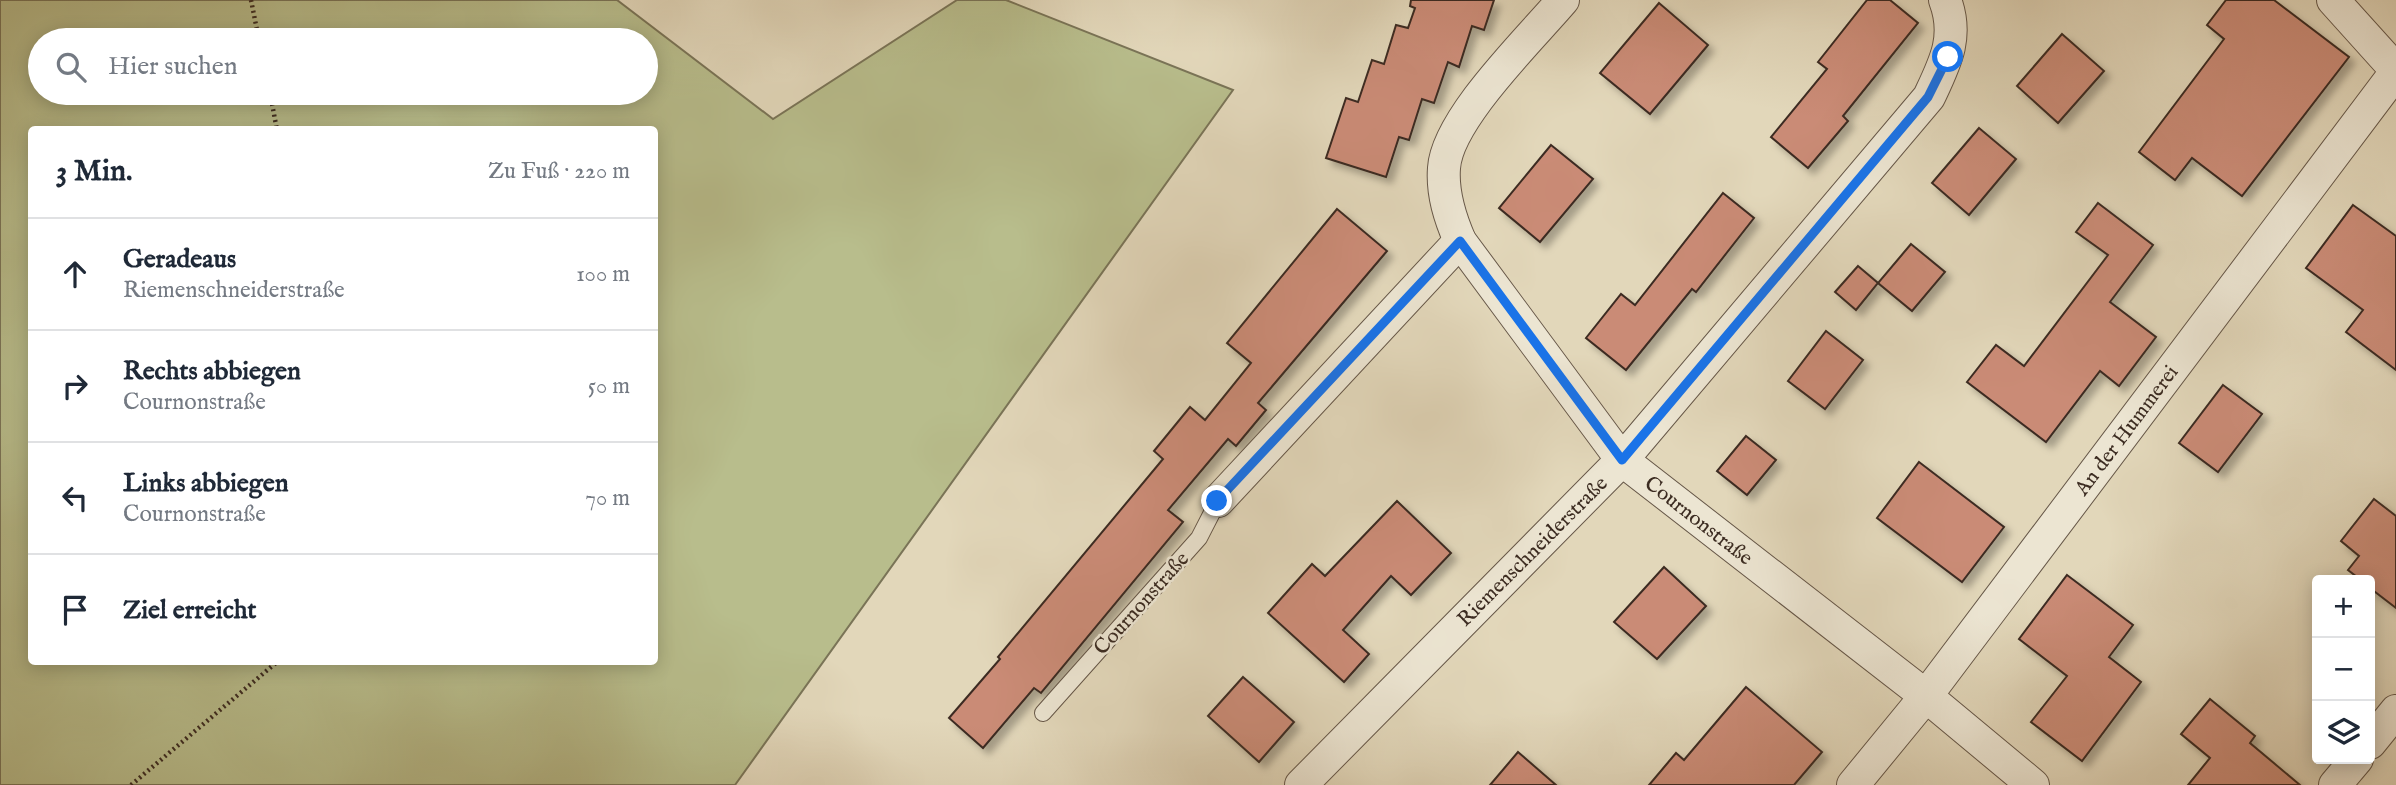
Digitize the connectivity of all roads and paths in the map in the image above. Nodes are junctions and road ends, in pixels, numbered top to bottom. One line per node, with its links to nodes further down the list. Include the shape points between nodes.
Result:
1 (251, 0): 5 (path)
2 (1563, 0): 9 (street, Cournonstraße, via 1469,109 1450,142 1445,191)
3 (1945, 0): 10 (street, Riemenschneiderstraße, via 1952,19 1948,57 1928,97)
4 (2333, 0): 6 (street)
5 (257, 28)
6 (2396, 71): 13 (street, An der Hummerei)
7 (272, 105): 8 (path)
8 (276, 126)
9 (1460, 241): 10 (street, Cournonstraße); 11 (street, Cournonstraße)
10 (1622, 460): 13 (street, Cournonstraße); 19 (street, Riemenschneiderstraße)
11 (1217, 501): 15 (lane, Cournonstraße, via 1199,538)
12 (273, 665): 18 (path)
13 (1926, 696): 20 (street, An der Hummerei); 21 (street, Cournonstraße)
14 (2396, 711): 16 (street)
15 (1043, 713)
16 (2375, 737)
17 (2353, 764): 22 (street)
18 (131, 785)
19 (1301, 785)
20 (1853, 785)
21 (2033, 785)
22 (2335, 785)

